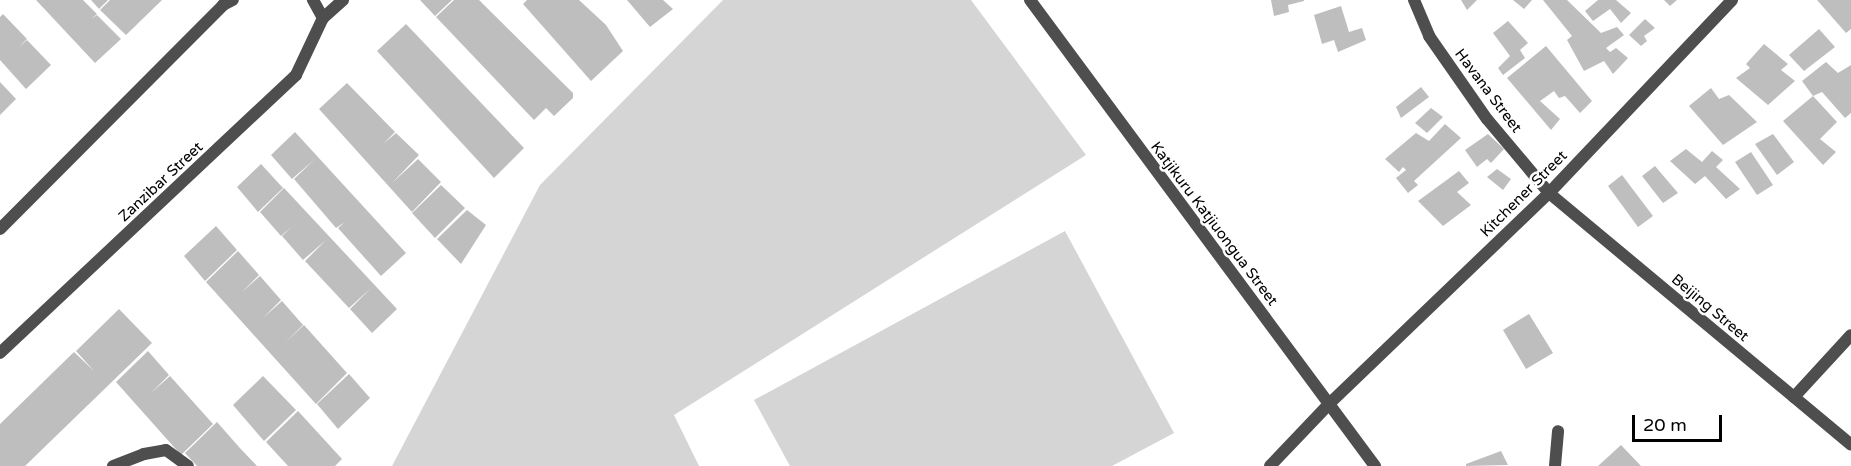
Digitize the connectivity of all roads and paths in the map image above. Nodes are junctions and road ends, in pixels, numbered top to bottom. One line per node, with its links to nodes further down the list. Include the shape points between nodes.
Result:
1 (233, 0): 9 (street, via 223,5)
2 (314, 0): 7 (street)
3 (343, 0): 7 (street, Zanzibar Street)
4 (1030, 0): 13 (street, Katjikuru Katjiuongua Street)
5 (1414, 0): 8 (street, Havana Street, via 1429,36 1480,110)
6 (1732, 0): 8 (street, Kitchener Street)
7 (323, 18): 11 (street, Zanzibar Street, via 296,75)
8 (1549, 193): 12 (street, Beijing Street); 13 (street, Kitchener Street)
9 (0, 229)
10 (1851, 335): 12 (street)
11 (0, 353)
12 (1794, 397): 15 (street, Beijing Street)
13 (1330, 403): 18 (street, Kitchener Street); 19 (street, Katjikuru Katjiuongua Street)
14 (1558, 431): 20 (street)
15 (1851, 445)
16 (113, 466): 17 (street, via 166,450)
17 (188, 466)
18 (1270, 466)
19 (1375, 466)
20 (1555, 466)

